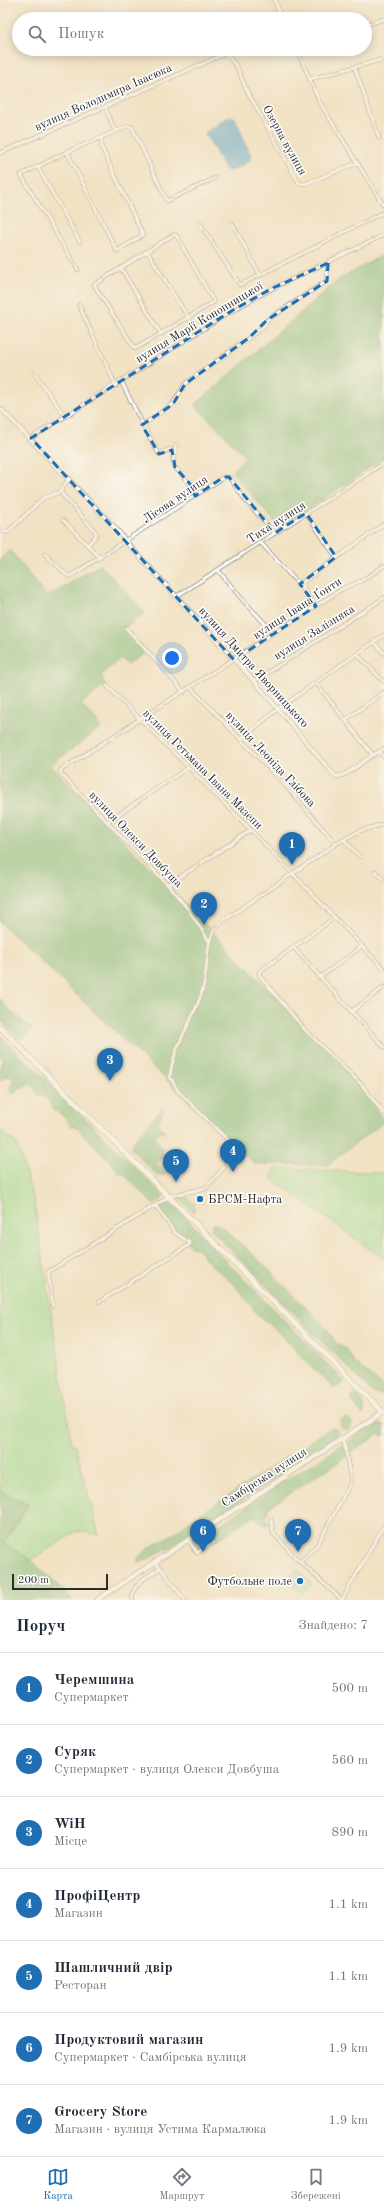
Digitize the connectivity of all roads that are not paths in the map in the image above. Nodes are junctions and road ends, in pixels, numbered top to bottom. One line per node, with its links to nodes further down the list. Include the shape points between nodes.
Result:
1 (275, 0): 2 (street)
2 (279, 12)
3 (384, 19): 4 (street)
4 (372, 23)
5 (221, 56): 11 (street, вулиця Володимира Івасюка)
6 (228, 56): 17 (street, Озерна вулиця, via 237,67 248,93 299,183 305,184)
7 (300, 56): 10 (street)
8 (384, 59): 9 (street)
9 (355, 68): 10 (street, via 346,68); 14 (street)
10 (310, 79): 17 (street, via 319,101)
11 (104, 107): 12 (street); 16 (street, вулиця Володимира Івасюка)
12 (115, 131): 13 (street); 19 (street, via 126,126 132,127 167,202)
13 (102, 137): 15 (street); 15 (street, via 101,146 143,234 119,251 116,250)
14 (379, 138)
15 (67, 152): 18 (street)
16 (0, 153)
17 (356, 163): 20 (street)
18 (37, 166): 25 (street); 29 (street, via 21,176)
19 (215, 178)
20 (384, 206)
21 (384, 212): 30 (street)
22 (198, 222): 30 (street, via 239,284 242,285)
23 (232, 223): 30 (street)
24 (384, 235): 27 (street, вулиця Марії Конопницької)
25 (80, 242)
26 (147, 251): 28 (street); 32 (street); 32 (street, via 176,235 214,300)
27 (328, 263): 33 (street, вулиця Марії Конопницької, via 273,288); 40 (street, via 327,281 267,320 265,325 250,337 185,384 173,404)
28 (121, 268): 34 (street); 34 (street, via 97,282 94,287 134,348)
29 (78, 270)
30 (260, 275)
31 (79, 305): 37 (street)
32 (188, 318): 33 (street); 34 (street)
33 (197, 332): 36 (street, вулиця Марії Конопницької)
34 (161, 334)
35 (34, 372): 39 (street)
36 (122, 381): 37 (street, вулиця Марії Конопницької); 40 (street)
37 (116, 386): 39 (street, вулиця Марії Конопницької)
38 (0, 408): 41 (street, вулиця Дмитра Яворницького)
39 (65, 416): 41 (street, вулиця Марії Конопницької)
40 (143, 425): 43 (street, via 159,454 170,449)
41 (31, 438): 45 (street, вулиця Дмитра Яворницького)
42 (176, 445): 43 (street)
43 (174, 454): 47 (street, via 175,467 190,484)
44 (384, 463): 48 (street, Тиха вулиця)
45 (69, 478): 46 (street); 53 (street, вулиця Дмитра Яворницького)
46 (60, 492): 51 (street, via 43,498 8,532); 55 (street, via 96,532)
47 (195, 496): 52 (street, Лісова вулиця, via 224,477 229,477 246,501); 53 (street, Лісова вулиця)
48 (306, 513): 52 (street, Тиха вулиця); 57 (street)
49 (63, 520): 55 (street)
50 (384, 524): 57 (street)
51 (0, 529)
52 (275, 533): 54 (street, Тиха вулиця)
53 (126, 541): 58 (street, Лісова вулиця); 62 (street, вулиця Дмитра Яворницького)
54 (261, 543): 60 (street, Тиха вулиця); 61 (street)
55 (88, 545): 58 (street)
56 (45, 554): 58 (street, Лісова вулиця, via 69,577)
57 (336, 557): 61 (street, via 303,582)
58 (100, 558)
59 (384, 566): 64 (street, вулиця Івана Ґонти)
60 (218, 570): 62 (street, Тиха вулиця); 66 (street)
61 (304, 590): 64 (street)
62 (177, 596): 71 (street, вулиця Дмитра Яворницького)
63 (384, 598): 72 (street, вулиця Залізняка)
64 (316, 606): 66 (street, вулиця Івана Ґонти)
65 (126, 628): 77 (street)
66 (274, 633): 71 (street, вулиця Івана Ґонти)
67 (384, 635): 68 (street)
68 (374, 642): 69 (street); 70 (street)
69 (384, 653)
70 (357, 654): 73 (street); 74 (street)
71 (234, 660): 72 (street, вулиця Дмитра Яворницького); 76 (street, вулиця Івана Ґонти)
72 (254, 681): 79 (street, вулиця Дмитра Яворницького)
73 (384, 682)
74 (316, 683): 79 (street); 81 (street)
75 (107, 686): 80 (street, вулиця Гетьмана Івана Мазепи)
76 (191, 688): 77 (street, вулиця Івана Ґонти); 82 (street, вулиця Леоніда Глібова)
77 (184, 692): 80 (street, вулиця Івана Ґонти)
78 (384, 692): 81 (street)
79 (278, 709): 82 (street); 85 (street, вулиця Дмитра Яворницького, via 335,776 339,777 350,771)
80 (142, 719): 87 (street, вулиця Гетьмана Івана Мазепи); 88 (street, вулиця Івана Ґонти)
81 (345, 720): 85 (street)
82 (241, 739): 93 (street, вулиця Леоніда Глібова)
83 (384, 748): 84 (street)
84 (379, 752): 85 (street); 86 (street)
85 (372, 754)
86 (384, 757)
87 (189, 767): 89 (street); 91 (street, вулиця Гетьмана Івана Мазепи)
88 (60, 773): 89 (street, вулиця Олекси Довбуша)
89 (107, 822): 98 (street, вулиця Олекси Довбуша)
90 (384, 824): 92 (street)
91 (251, 830): 96 (street, вулиця Гетьмана Івана Мазепи); 98 (street)
92 (344, 840): 93 (street); 94 (street)
93 (336, 844): 96 (street)
94 (360, 857)
95 (375, 870): 97 (street)
96 (293, 873): 99 (street, вулиця Гетьмана Івана Мазепи); 100 (street, via 223,921 212,933)
97 (384, 880)
98 (168, 885): 100 (street, вулиця Олекси Довбуша)
99 (334, 918): 101 (street, вулиця Гетьмана Івана Мазепи); 102 (street)
100 (209, 941): 110 (street, via 201,995 174,1058 170,1077 178,1091 236,1150 234,1156 206,1188)
101 (362, 946): 103 (street, вулиця Гетьмана Івана Мазепи); 104 (street)
102 (294, 948): 104 (street); 109 (street, via 260,972 260,976 305,1030 362,1085)
103 (384, 970)
104 (320, 978): 106 (street)
105 (384, 987): 106 (street)
106 (351, 1012): 108 (street)
107 (0, 1028): 110 (highway)
108 (384, 1045)
109 (384, 1114)
110 (170, 1196): 111 (street); 114 (highway)
111 (156, 1206): 112 (street, via 174,1232 187,1240 189,1245); 113 (street, via 48,1272)
112 (99, 1302)
113 (53, 1306)
114 (383, 1412): 115 (main road, Самбірська вулиця)
115 (341, 1439): 118 (main road, Самбірська вулиця); 121 (street, via 345,1447 351,1482 318,1544)
116 (271, 1520): 121 (street, via 273,1532)
117 (384, 1525): 126 (street)
118 (188, 1539): 119 (street, via 197,1553); 120 (main road, Самбірська вулиця)
119 (213, 1542)
120 (155, 1562): 122 (street); 123 (main road, Самбірська вулиця)
121 (300, 1562): 126 (street)
122 (160, 1568): 124 (street, via 138,1584 132,1593); 125 (street)
123 (97, 1600)
124 (133, 1600)
125 (185, 1600)
126 (342, 1600)

